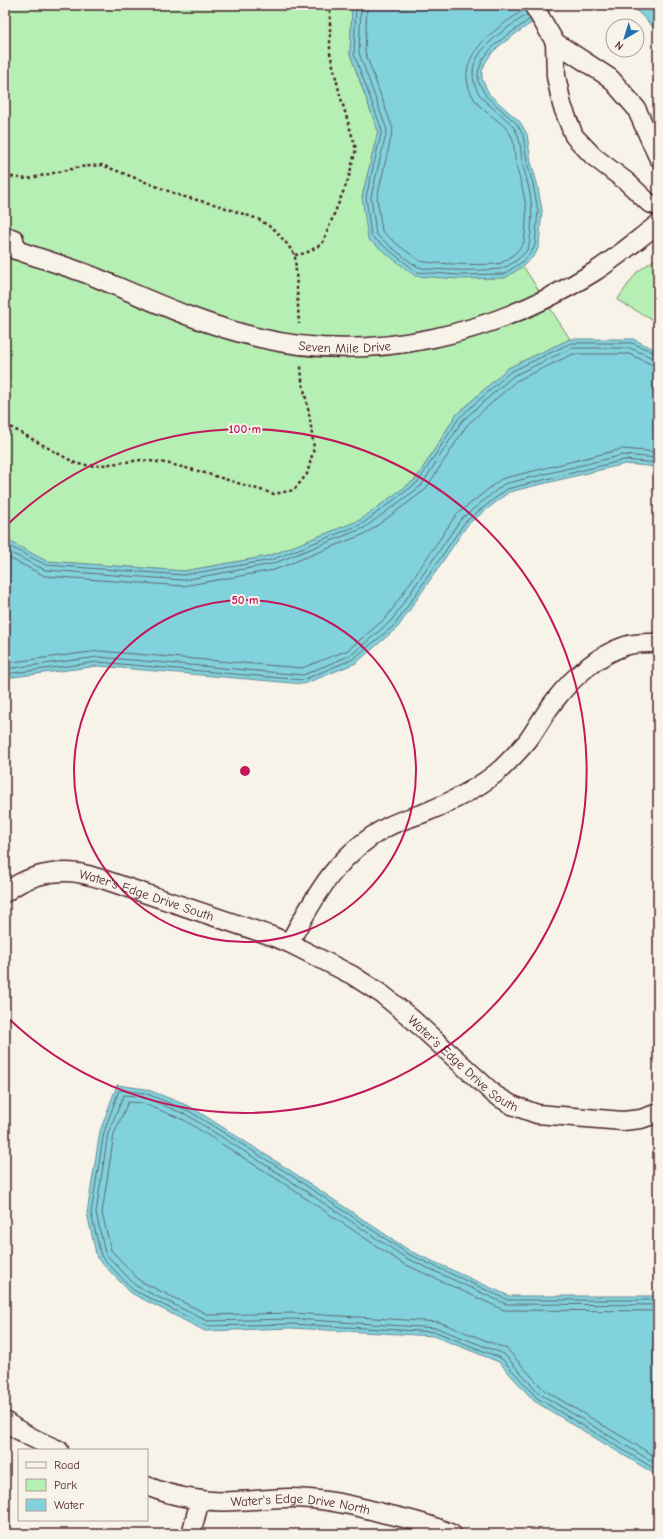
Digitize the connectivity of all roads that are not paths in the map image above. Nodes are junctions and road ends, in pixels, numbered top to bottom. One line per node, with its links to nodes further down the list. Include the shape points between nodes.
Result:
1 (537, 11): 2 (street)
2 (555, 42): 3 (street, via 610,78 636,108); 4 (street, via 556,76 560,98 574,136 593,156 649,203)
3 (658, 157)
4 (658, 206)
5 (658, 224): 6 (street, Seven Mile Drive, via 595,271 543,301 501,318 437,338 345,348 261,339 204,322 92,276)
6 (9, 247)
7 (658, 643): 9 (street, via 625,646 604,656 578,674 560,694 528,740 502,768 477,787 442,805 388,827 361,844 338,866 317,894)
8 (5, 893): 9 (street, Water's Edge Drive South, via 33,878 55,873 77,873 102,879)
9 (289, 943): 10 (street, Water's Edge Drive South, via 352,975 383,995 495,1095 512,1105 537,1114 623,1121 641,1119)
10 (658, 1113)
11 (5, 1421): 12 (street)
12 (57, 1449)
13 (148, 1486): 14 (street, Water's Edge Drive North)
14 (200, 1500): 15 (street); 16 (street, Water's Edge Drive North, via 286,1498 338,1502 433,1525)
15 (190, 1534)
16 (452, 1534)

